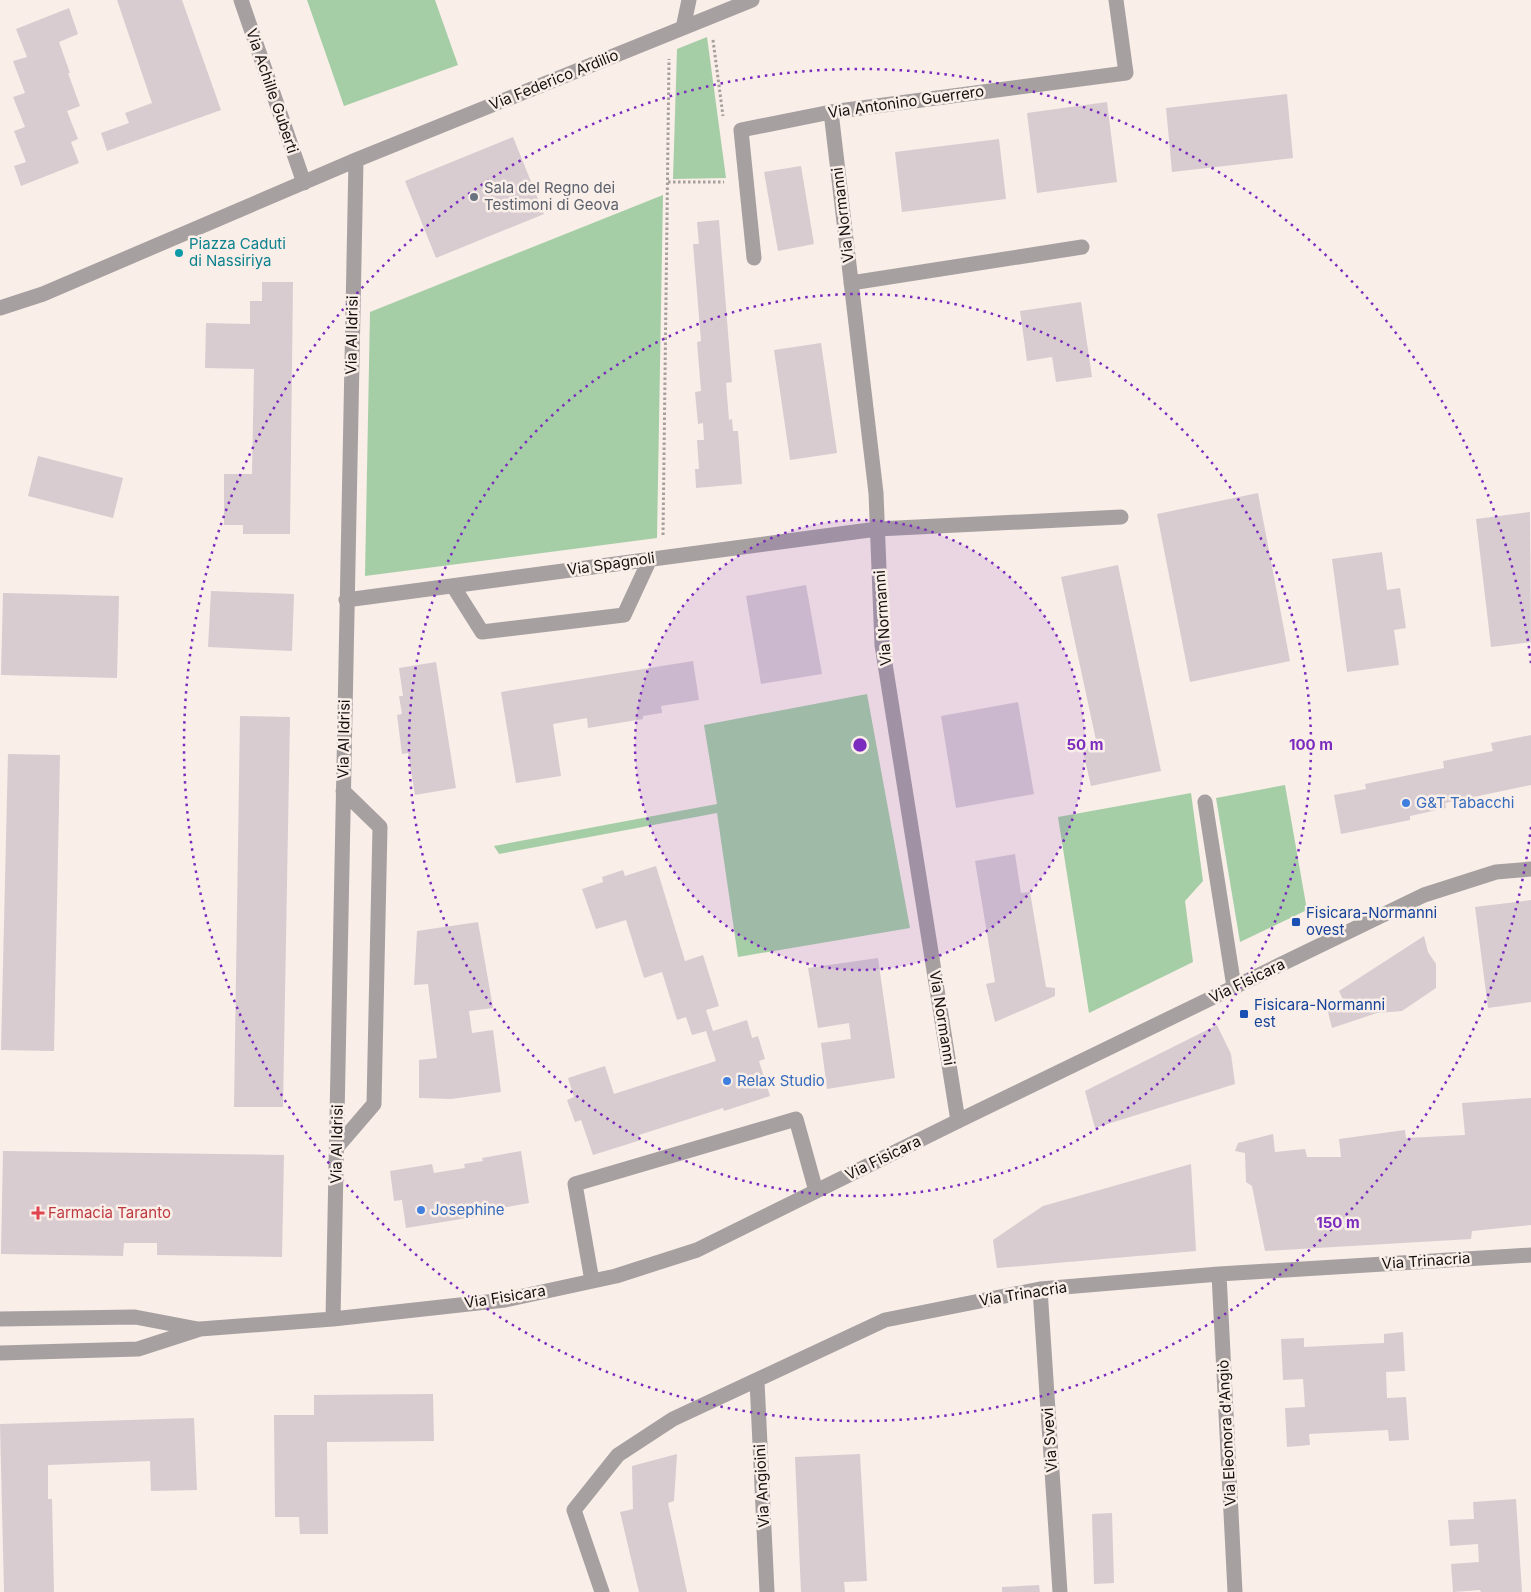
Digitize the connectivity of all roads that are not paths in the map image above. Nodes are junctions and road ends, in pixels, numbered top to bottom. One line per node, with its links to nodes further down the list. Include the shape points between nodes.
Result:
1 (241, 0): 8 (street, Via Achille Guberti)
2 (689, 0): 5 (street)
3 (752, 0): 5 (street, Via Federico Ardilio)
4 (1116, 0): 6 (street, Via Antonino Guerrero, via 1126,72)
5 (676, 31): 7 (street, Via Federico Ardilio)
6 (831, 112): 10 (street, Via Antonino Guerrero, via 742,130); 11 (street, Via Normanni)
7 (356, 160): 8 (street, Via Federico Ardilio); 17 (street, Via Al Idrisi)
8 (304, 183): 12 (street, Via Federico Ardilio, via 43,294)
9 (1082, 247): 11 (street)
10 (754, 258)
11 (851, 283): 14 (street, Via Normanni, via 876,492)
12 (0, 308)
13 (1122, 517): 14 (street, Via Spagnoli)
14 (877, 529): 15 (street, Via Spagnoli); 22 (street, Via Normanni, via 882,644)
15 (657, 558): 16 (street, Via Spagnoli); 16 (street, via 624,615 482,632)
16 (453, 586): 17 (street, Via Spagnoli)
17 (346, 600): 18 (street, Via Al Idrisi)
18 (343, 791): 23 (street, Via Al Idrisi); 23 (street, via 380,828 374,1104)
19 (1205, 802): 21 (street)
20 (1531, 869): 21 (street, Via Fisicara, via 1496,872 1424,895)
21 (1234, 987): 22 (street, Via Fisicara)
22 (958, 1121): 24 (street, Via Fisicara)
23 (337, 1147): 30 (street, Via Al Idrisi)
24 (816, 1191): 27 (street, Via Fisicara, via 697,1250); 27 (street, via 796,1119 575,1184)
25 (1531, 1255): 26 (street, Via Trinacria)
26 (1219, 1274): 28 (street, Via Trinacria); 37 (street, Via Eleonora d'Angiò)
27 (592, 1281): 30 (street, Via Fisicara, via 505,1300)
28 (1040, 1289): 33 (street, Via Trinacria, via 885,1320); 36 (street, Via Svevi)
29 (0, 1319): 31 (street, via 135,1317)
30 (333, 1319): 31 (street, Via Fisicara)
31 (200, 1329): 32 (street, via 138,1349)
32 (0, 1354)
33 (758, 1380): 34 (street, Via Trinacria, via 673,1419 618,1455 574,1510); 35 (street, Via Angioini)
34 (602, 1592)
35 (767, 1592)
36 (1060, 1592)
37 (1235, 1592)

